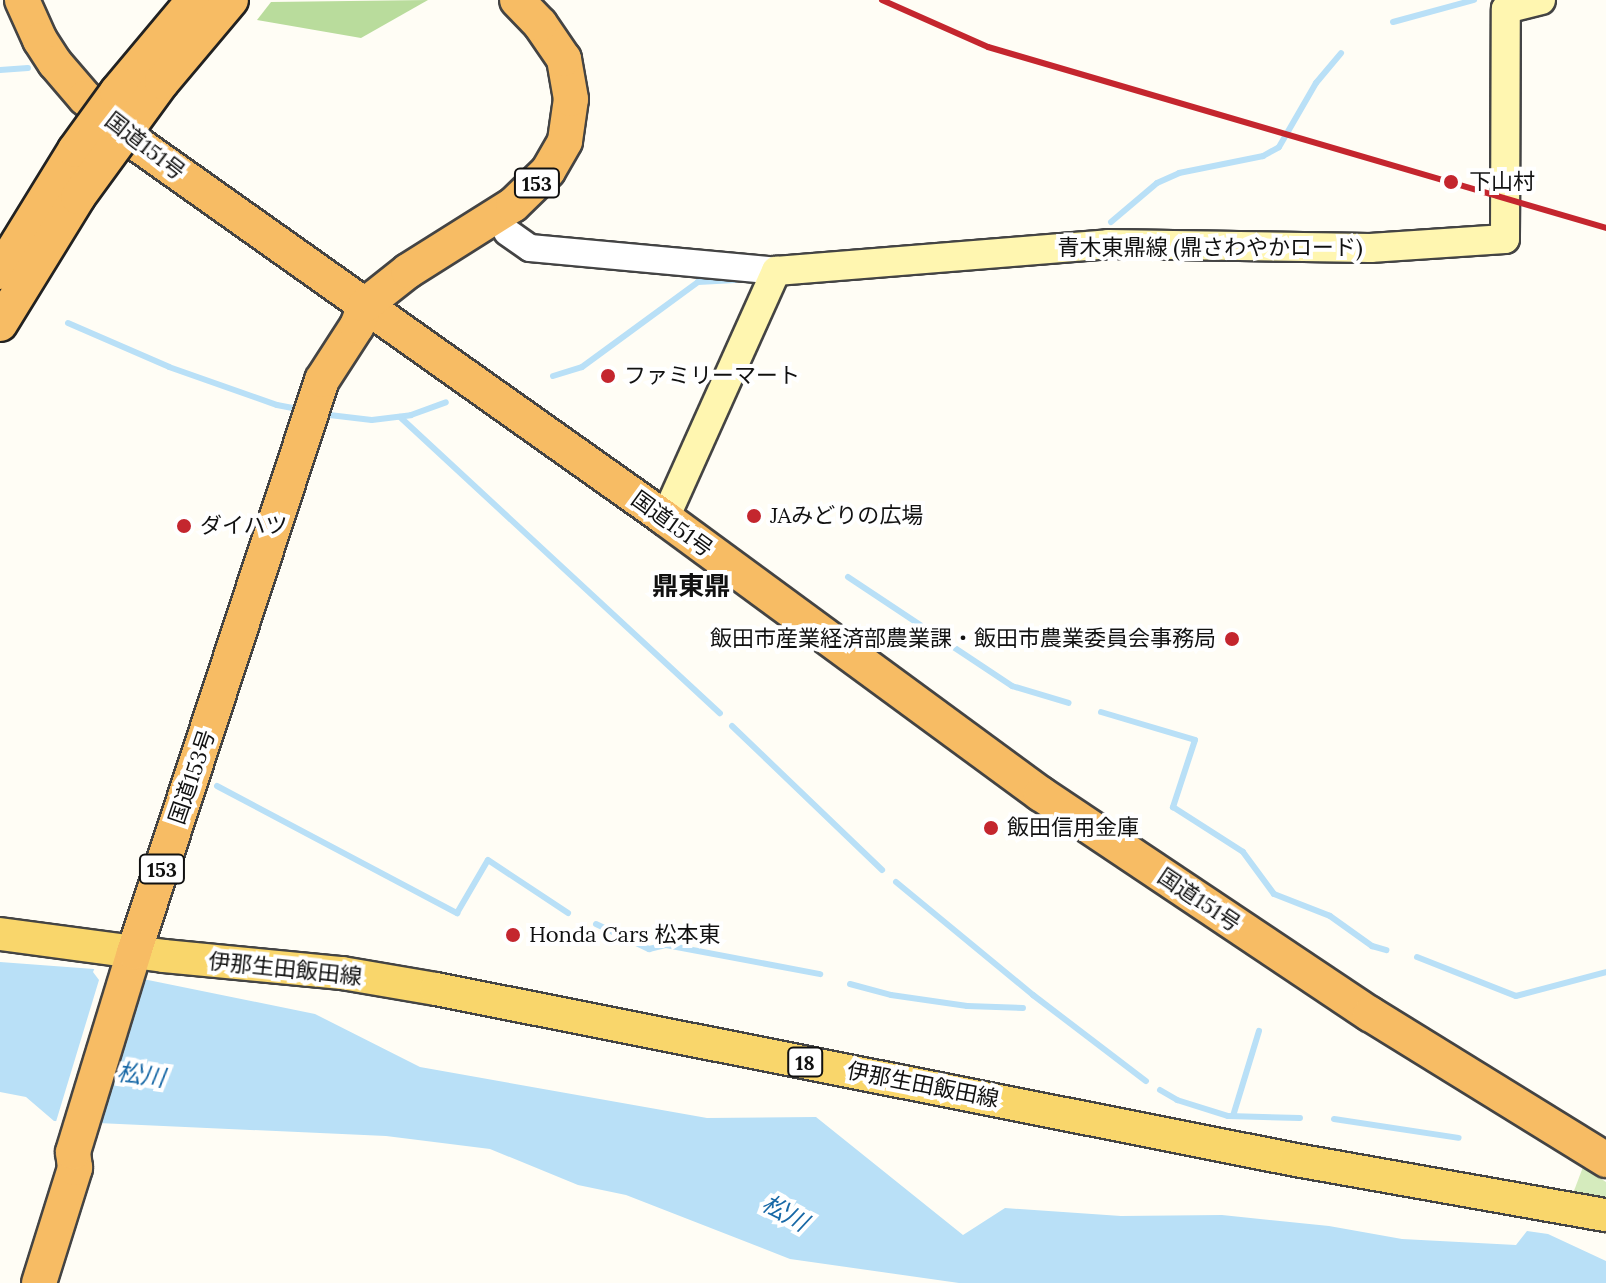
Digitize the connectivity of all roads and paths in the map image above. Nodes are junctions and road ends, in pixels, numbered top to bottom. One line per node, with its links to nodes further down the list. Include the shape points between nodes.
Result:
1 (22, 0): 10 (highway, 国道151号, via 40,40 85,98 139,145)
2 (194, 0): 9 (highway, bridge, via 92,127)
3 (231, 0): 11 (highway, bridge, via 162,82 78,197)
4 (517, 0): 10 (highway, 153, via 557,46 568,71 570,113 559,155 513,205 408,271)
5 (542, 0): 7 (highway, 153, via 578,66 579,128 556,186)
6 (1541, 0): 8 (main road, 青木東鼎線 (鼎さわやかロード), via 1506,9 1505,239 1370,248 1108,244)
7 (507, 232): 8 (street, via 530,248); 10 (highway, 153)
8 (776, 271): 12 (main road)
9 (0, 272)
10 (366, 315): 12 (highway, 国道151号); 14 (highway, 国道153号 / 153, via 328,368 309,413)
11 (0, 324)
12 (665, 518): 15 (highway, 国道151号, via 1041,794 1370,1014)
13 (0, 934): 14 (main road, 伊那生田飯田線 / 18)
14 (132, 962): 16 (main road, 伊那生田飯田線 / 18, via 342,973 436,989 1282,1157); 17 (highway, 国道153号 / 153)
15 (1606, 1160)
16 (1606, 1215)
17 (39, 1283)

